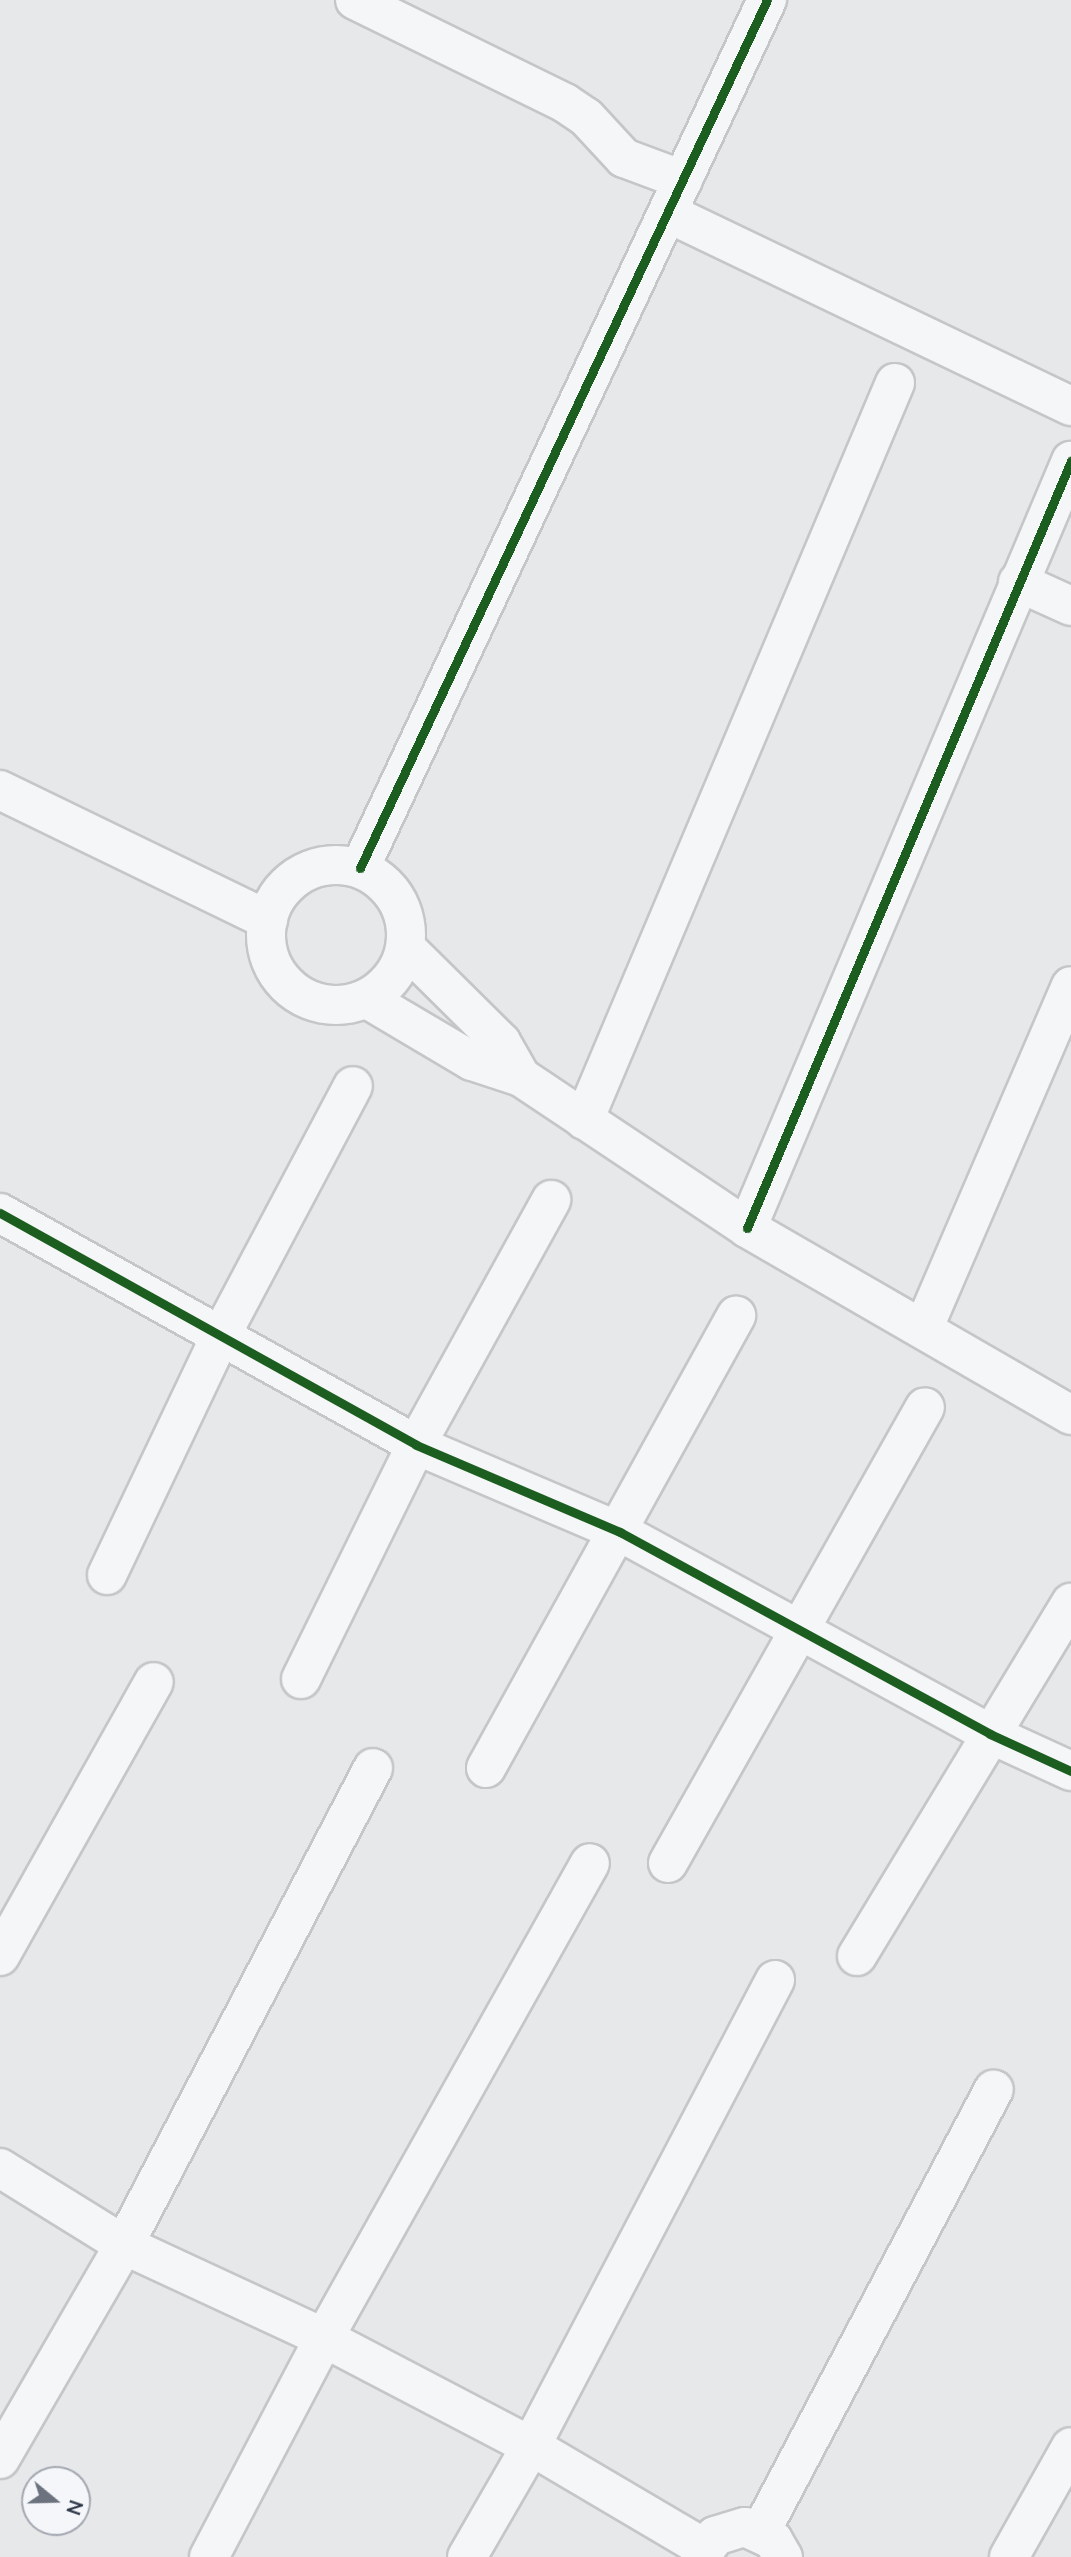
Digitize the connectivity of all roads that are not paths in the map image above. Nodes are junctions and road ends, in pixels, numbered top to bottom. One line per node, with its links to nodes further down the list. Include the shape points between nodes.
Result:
1 (355, 0): 3 (street, via 565,103 586,117 624,158)
2 (767, 0): 3 (street)
3 (676, 196): 5 (street); 10 (street)
4 (895, 383): 17 (street)
5 (1071, 406)
6 (1071, 461): 7 (street)
7 (1018, 582): 8 (street); 20 (street)
8 (1071, 606)
9 (0, 790): 11 (street)
10 (360, 868): 11 (street, via 331,864 302,873 280,893); 12 (street, via 388,886 404,915)
11 (268, 920): 14 (street, via 271,959 293,990 315,1003 341,1006)
12 (406, 948): 14 (street, via 392,978); 15 (street, via 501,1042)
13 (1071, 986): 22 (street)
14 (367, 999): 15 (street, via 472,1061)
15 (521, 1077): 17 (street)
16 (353, 1086): 23 (street)
17 (584, 1120): 20 (street)
18 (551, 1200): 26 (street)
19 (0, 1213): 23 (street)
20 (747, 1227): 22 (street)
21 (736, 1316): 27 (street)
22 (924, 1326): 25 (street)
23 (219, 1339): 26 (street); 28 (street)
24 (925, 1407): 30 (street)
25 (1071, 1415)
26 (416, 1445): 27 (street); 31 (street)
27 (620, 1532): 30 (street); 35 (street)
28 (107, 1575)
29 (1071, 1603): 33 (street)
30 (801, 1632): 33 (street); 38 (street)
31 (301, 1679)
32 (154, 1682): 39 (street)
33 (990, 1734): 36 (street); 40 (street)
34 (373, 1768): 44 (street)
35 (485, 1768)
36 (1071, 1771)
37 (590, 1863): 45 (street)
38 (668, 1863)
39 (0, 1956)
40 (857, 1956)
41 (775, 1980): 46 (street)
42 (994, 2090): 49 (street)
43 (0, 2168): 44 (street)
44 (124, 2245): 45 (street); 48 (street)
45 (324, 2339): 46 (street); 51 (street)
46 (531, 2446): 50 (street); 52 (street)
47 (1071, 2447): 53 (street)
48 (0, 2459)
49 (772, 2544): 50 (street, via 729,2528)
50 (702, 2552)
51 (209, 2557)
52 (467, 2557)
53 (1009, 2557)

